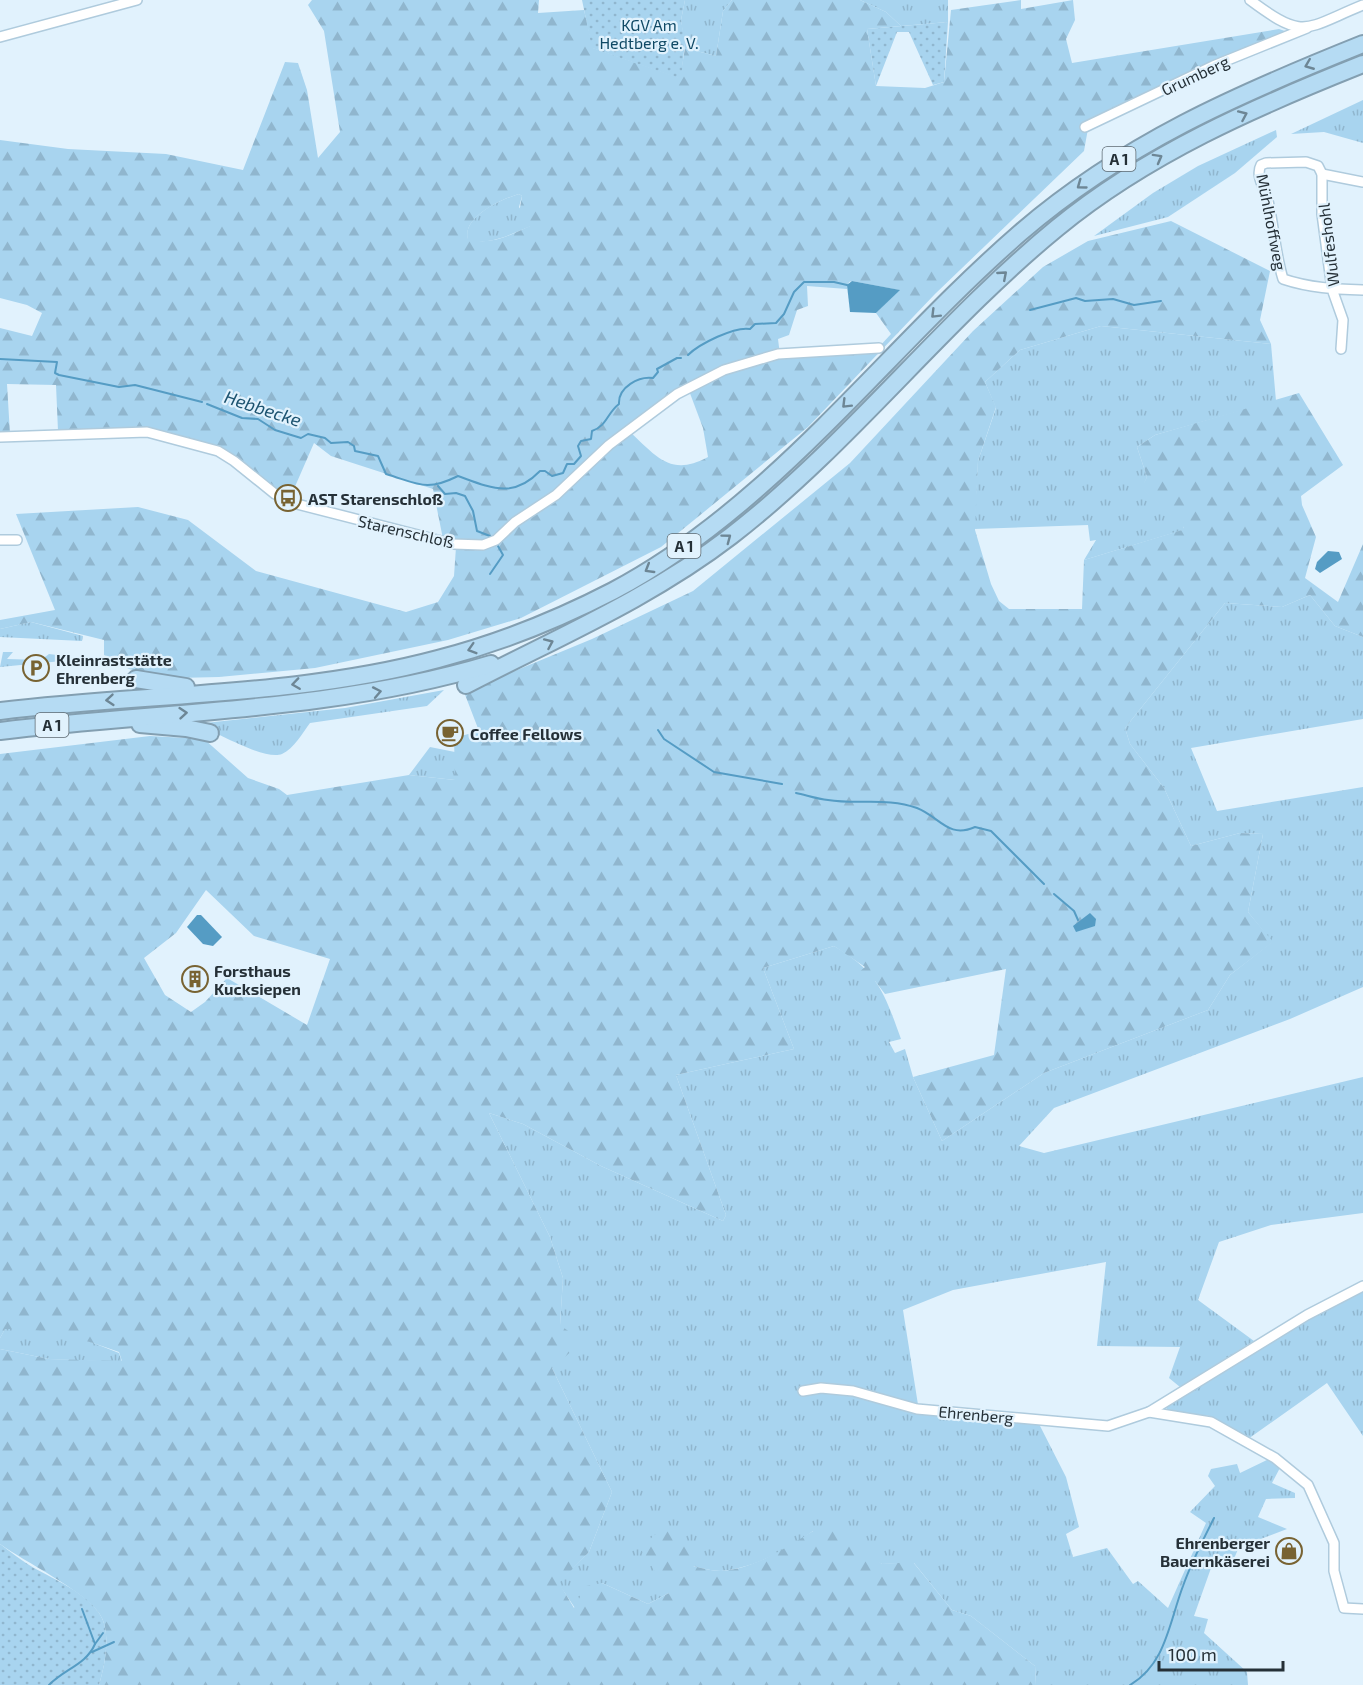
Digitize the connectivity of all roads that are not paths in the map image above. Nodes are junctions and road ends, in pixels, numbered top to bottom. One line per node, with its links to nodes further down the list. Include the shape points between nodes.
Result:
1 (137, 0): 5 (street)
2 (1250, 0): 4 (street, via 1284,24)
3 (1363, 5): 4 (street, Grumberg)
4 (1307, 28): 8 (street, Grumberg, via 1213,66)
5 (0, 37)
6 (1363, 44): 14 (highway, A 1, one-way to 14, via 1234,97 1113,163 1060,200 915,334)
7 (1363, 64): 18 (highway, A 1, one-way to 7, via 641,597 729,538 796,480 990,287 1057,228 1130,175 1231,120)
8 (1085, 127)
9 (1322, 174): 10 (street, Mühlhoffweg); 11 (street, Wulfeshohl, via 1322,214); 11 (street, Mühlhoffweg, via 1318,166 1306,162 1266,163 1259,170 1283,279)
10 (1363, 182)
11 (1332, 289): 12 (street); 13 (street, Wulfeshohl, via 1343,320)
12 (1363, 290)
13 (1341, 349)
14 (883, 356): 15 (street, Starenschloß, via 778,354 724,370 677,394 609,445 556,495 496,540 483,545 453,544 293,502 274,494 218,451 147,432); 21 (highway, A 1, one-way to 21, via 792,458 726,516 615,590 517,635 407,666)
15 (0, 437)
16 (0, 540): 17 (street)
17 (17, 540)
18 (526, 654): 20 (highway); 23 (highway, A 1, one-way to 18, via 362,695)
19 (136, 679): 21 (highway)
20 (466, 685)
21 (210, 692): 22 (highway, A 1, one-way to 22)
22 (0, 711)
23 (104, 719): 24 (highway, A 1); 25 (highway)
24 (0, 731)
25 (210, 734)
26 (1363, 1286): 28 (street, Ehrenberg, via 1307,1315)
27 (802, 1391): 28 (street, Ehrenberg, via 853,1391 917,1408 1097,1426 1117,1424)
28 (1149, 1412): 29 (street, Ehrenberg, via 1211,1422 1293,1471 1316,1498 1334,1543 1334,1571 1344,1608)
29 (1363, 1609)

